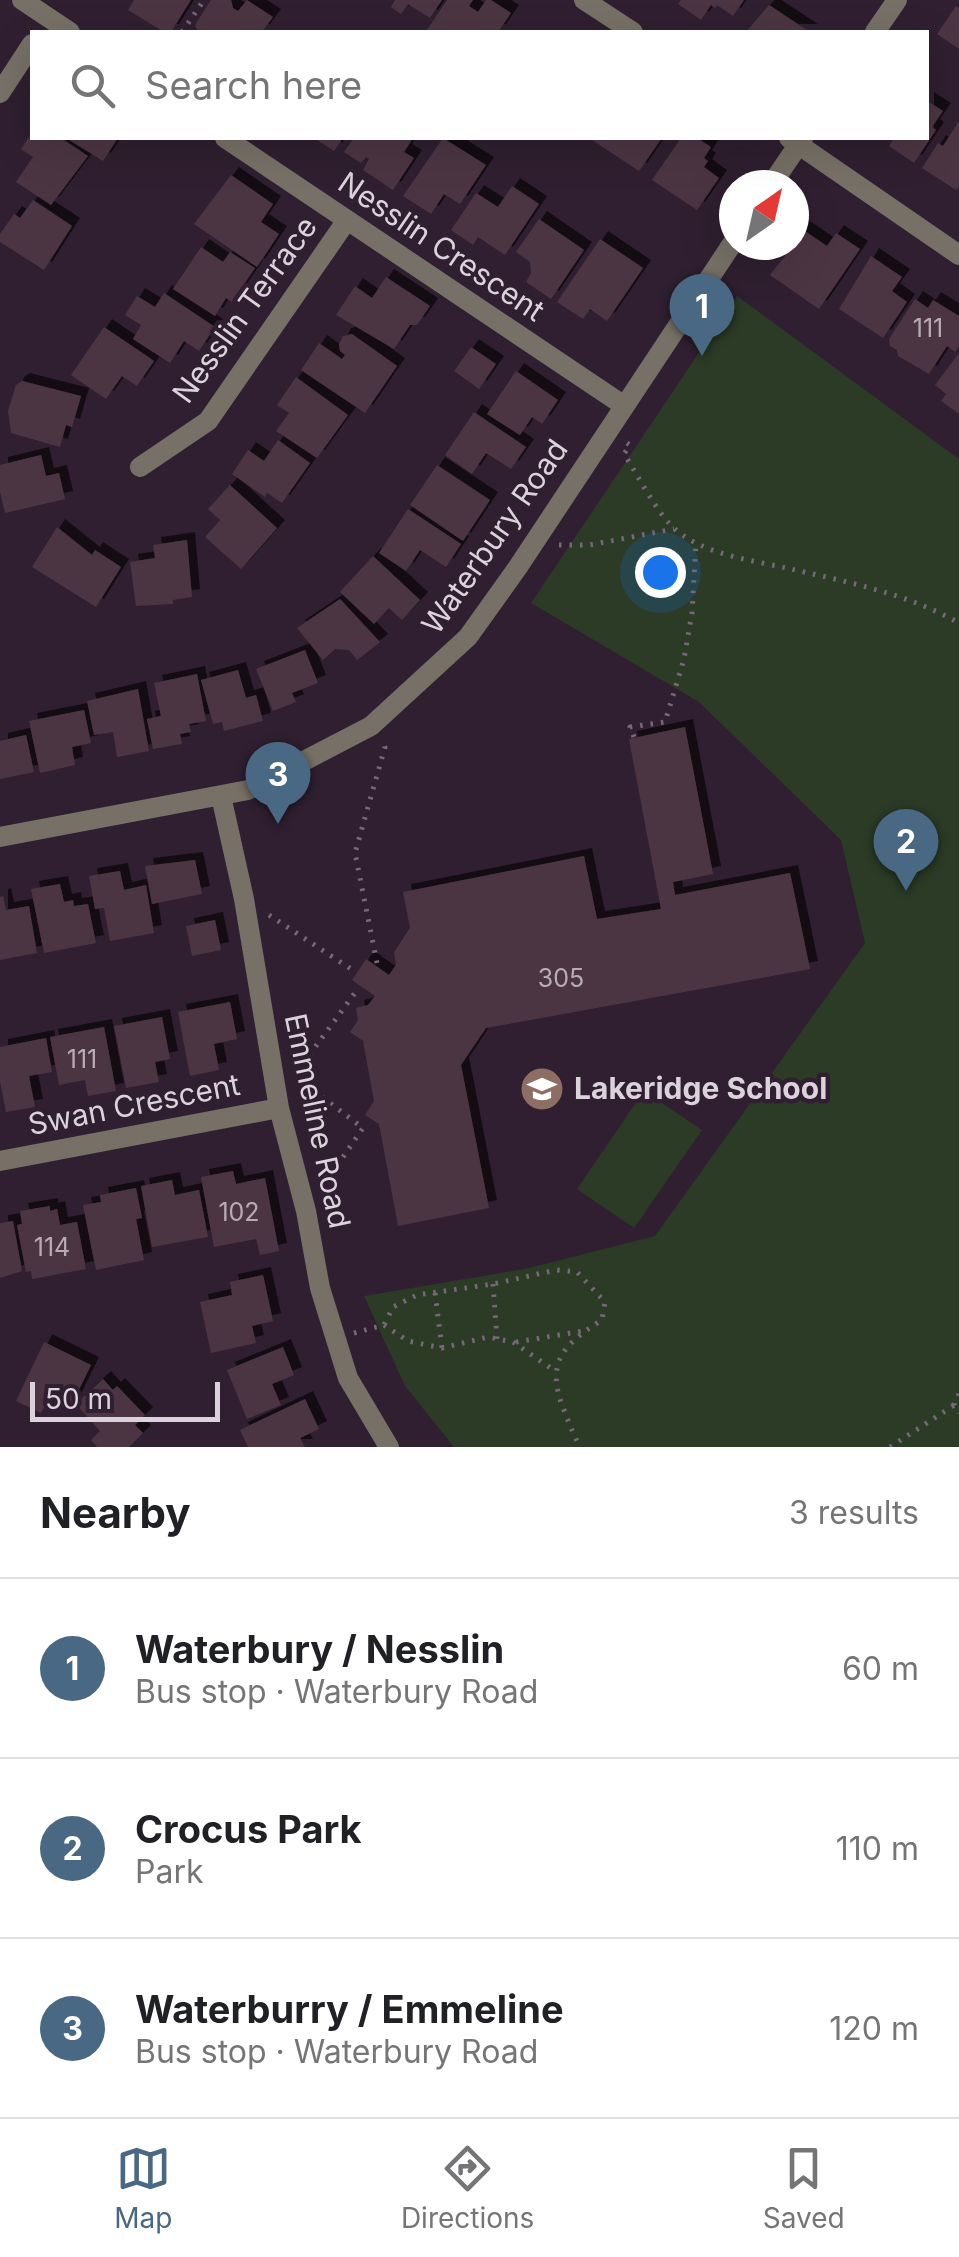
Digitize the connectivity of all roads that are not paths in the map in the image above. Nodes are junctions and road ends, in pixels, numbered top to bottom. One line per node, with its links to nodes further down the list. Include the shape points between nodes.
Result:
1 (22, 0): 4 (street)
2 (584, 0): 5 (street)
3 (897, 0): 6 (street)
4 (45, 26)
5 (630, 30)
6 (876, 30)
7 (30, 47): 8 (street)
8 (0, 93)
9 (228, 140): 12 (street, Nesslin Crescent)
10 (797, 140): 11 (street); 13 (street)
11 (780, 170)
12 (347, 220): 15 (street, Nesslin Crescent); 16 (street, Nesslin Terrace, via 208,421)
13 (959, 255)
14 (721, 260): 15 (street, Waterbury Road)
15 (624, 405): 17 (street, Waterbury Road, via 468,636 372,726 248,790)
16 (140, 466)
17 (221, 796): 18 (street, Waterbury Road); 19 (street, Emmeline Road)
18 (0, 837)
19 (279, 1108): 20 (street, Swan Crescent); 21 (street, Emmeline Road, via 335,1342)
20 (0, 1161)
21 (389, 1447)

